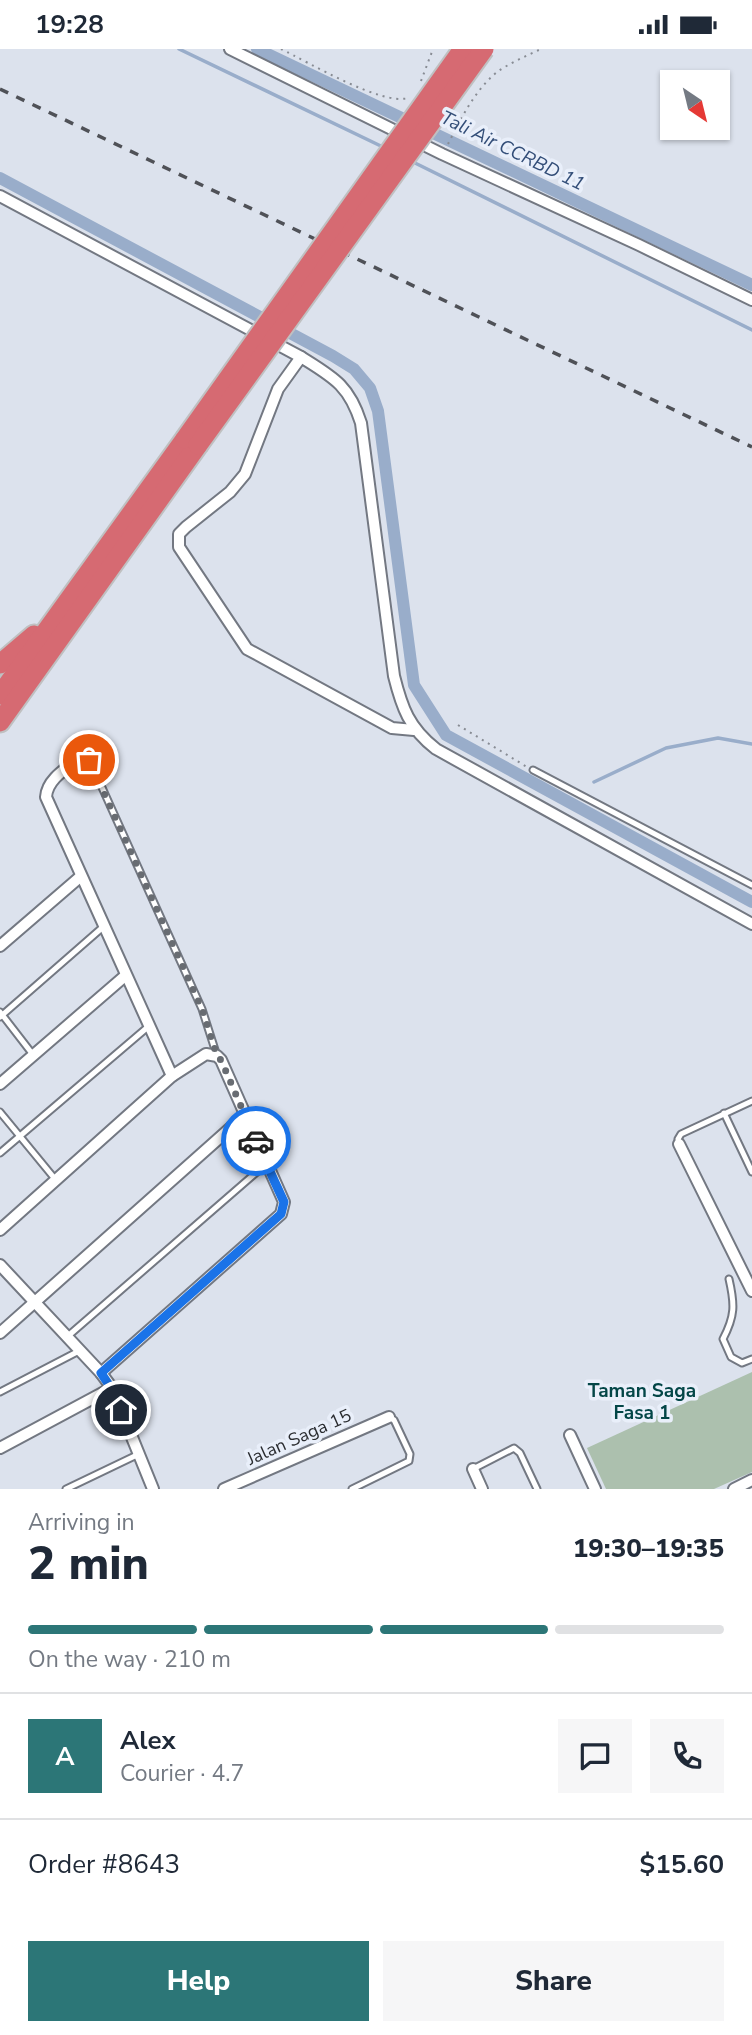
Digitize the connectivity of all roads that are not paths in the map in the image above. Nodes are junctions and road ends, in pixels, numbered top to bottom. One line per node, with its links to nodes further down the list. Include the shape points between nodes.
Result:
1 (230, 49): 5 (street)
2 (463, 49): 7 (highway, bridge)
3 (484, 49): 7 (highway, bridge)
4 (0, 195): 6 (street)
5 (752, 300)
6 (301, 357): 12 (street, via 341,384 361,423 394,676); 12 (street, via 278,389 245,474 179,534 179,547 247,649 392,728)
7 (192, 442): 8 (highway)
8 (60, 625): 9 (highway); 10 (highway); 11 (highway)
9 (0, 664)
10 (0, 695)
11 (0, 721)
12 (414, 730): 17 (street, via 436,749)
13 (81, 757): 15 (street, via 46,791); 24 (lane, via 87,758 95,772 202,1009)
14 (533, 770): 16 (lane)
15 (80, 877): 18 (street); 19 (street)
16 (752, 885)
17 (752, 924)
18 (103, 927): 20 (street); 21 (lane)
19 (0, 947)
20 (125, 976): 22 (street); 23 (street)
21 (1, 1015): 23 (lane)
22 (149, 1026): 25 (street); 31 (lane)
23 (34, 1056): 26 (street)
24 (217, 1056): 25 (street, via 206,1053); 30 (street)
25 (172, 1076): 36 (street)
26 (0, 1084)
27 (752, 1101): 29 (lane)
28 (0, 1111): 31 (lane)
29 (724, 1113): 32 (lane, via 681,1134); 35 (lane)
30 (244, 1116): 34 (street); 41 (street)
31 (20, 1135): 33 (lane); 36 (lane)
32 (679, 1145): 40 (street)
33 (0, 1153)
34 (266, 1164): 43 (lane); 46 (street, via 284,1202 281,1214)
35 (752, 1172)
36 (55, 1179): 37 (street)
37 (0, 1230)
38 (0, 1265): 41 (street)
39 (729, 1279): 45 (lane, via 733,1321 723,1339 731,1357 742,1363)
40 (751, 1288)
41 (35, 1302): 42 (street); 43 (street)
42 (0, 1333)
43 (67, 1337): 44 (street)
44 (79, 1351): 46 (street); 48 (lane)
45 (752, 1359)
46 (101, 1373): 47 (street)
47 (111, 1388): 51 (street); 52 (street)
48 (0, 1392)
49 (389, 1417): 54 (street, Jalan Saga 15); 60 (lane, via 410,1454 409,1461)
50 (570, 1436): 63 (street)
51 (0, 1448)
52 (139, 1454): 56 (lane); 57 (street)
53 (473, 1469): 61 (street); 62 (lane, via 514,1448)
54 (250, 1478): 58 (street, Jalan Saga 15); 59 (street)
55 (752, 1481): 64 (street)
56 (66, 1489)
57 (153, 1489)
58 (224, 1489)
59 (255, 1489)
60 (352, 1489)
61 (482, 1489)
62 (537, 1489)
63 (596, 1489)
64 (734, 1489)

